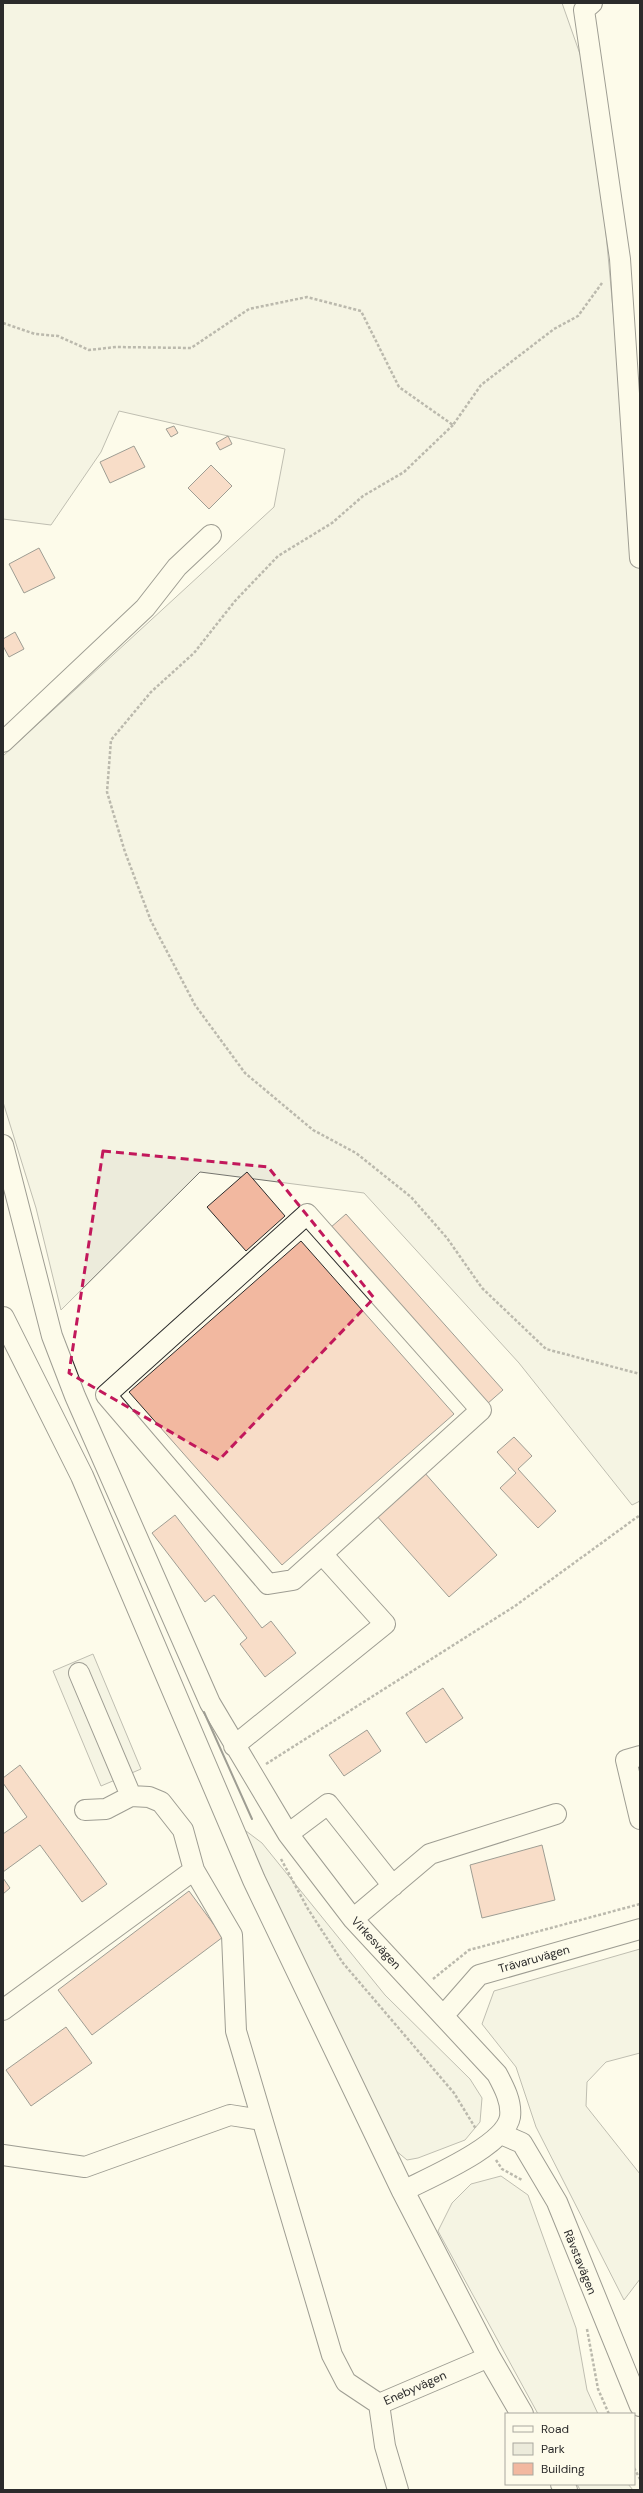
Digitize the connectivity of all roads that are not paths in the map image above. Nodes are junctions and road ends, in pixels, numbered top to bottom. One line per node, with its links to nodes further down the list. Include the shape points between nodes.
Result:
1 (592, 3): 3 (street, via 584,10 620,259)
2 (211, 535): 4 (street, via 177,567 145,608)
3 (640, 558)
4 (3, 742)
5 (3, 1145): 9 (street, Virkesvägen, via 52,1336 74,1396 210,1703)
6 (3, 1318): 25 (main road, via 82,1476 254,1880)
7 (322, 1554): 7 (street, via 481,1410 307,1214 106,1395 268,1584 293,1580); 9 (street, via 386,1624)
8 (79, 1673): 11 (street)
9 (234, 1746): 15 (street, Virkesvägen)
10 (640, 1756): 14 (street, via 626,1760)
11 (131, 1796): 12 (street, via 106,1809); 16 (street, via 149,1797 161,1802 183,1830)
12 (85, 1810)
13 (556, 1814): 17 (street, via 430,1854)
14 (640, 1819)
15 (288, 1834): 17 (street, via 328,1804); 18 (street, Virkesvägen)
16 (194, 1870): 20 (street); 22 (street, via 232,1935 236,2031)
17 (393, 1886): 18 (street)
18 (353, 1919): 21 (street, Virkesvägen)
19 (640, 1929): 21 (street, Trävaruvägen, via 479,1975)
20 (3, 2010)
21 (444, 2015): 23 (street, Virkesvägen, via 497,2074 509,2098 510,2118)
22 (262, 2120): 24 (street, via 230,2115 85,2166); 27 (street, via 332,2355 346,2382)
23 (494, 2140): 25 (street); 28 (street, Rävstavägen, via 522,2143 556,2202)
24 (3, 2155)
25 (403, 2191): 26 (main road)
26 (489, 2357): 27 (street, Enebyvägen); 29 (main road)
27 (379, 2404): 30 (street, Enebyvägen, via 385,2446)
28 (640, 2406)
29 (521, 2413)
30 (398, 2490)

